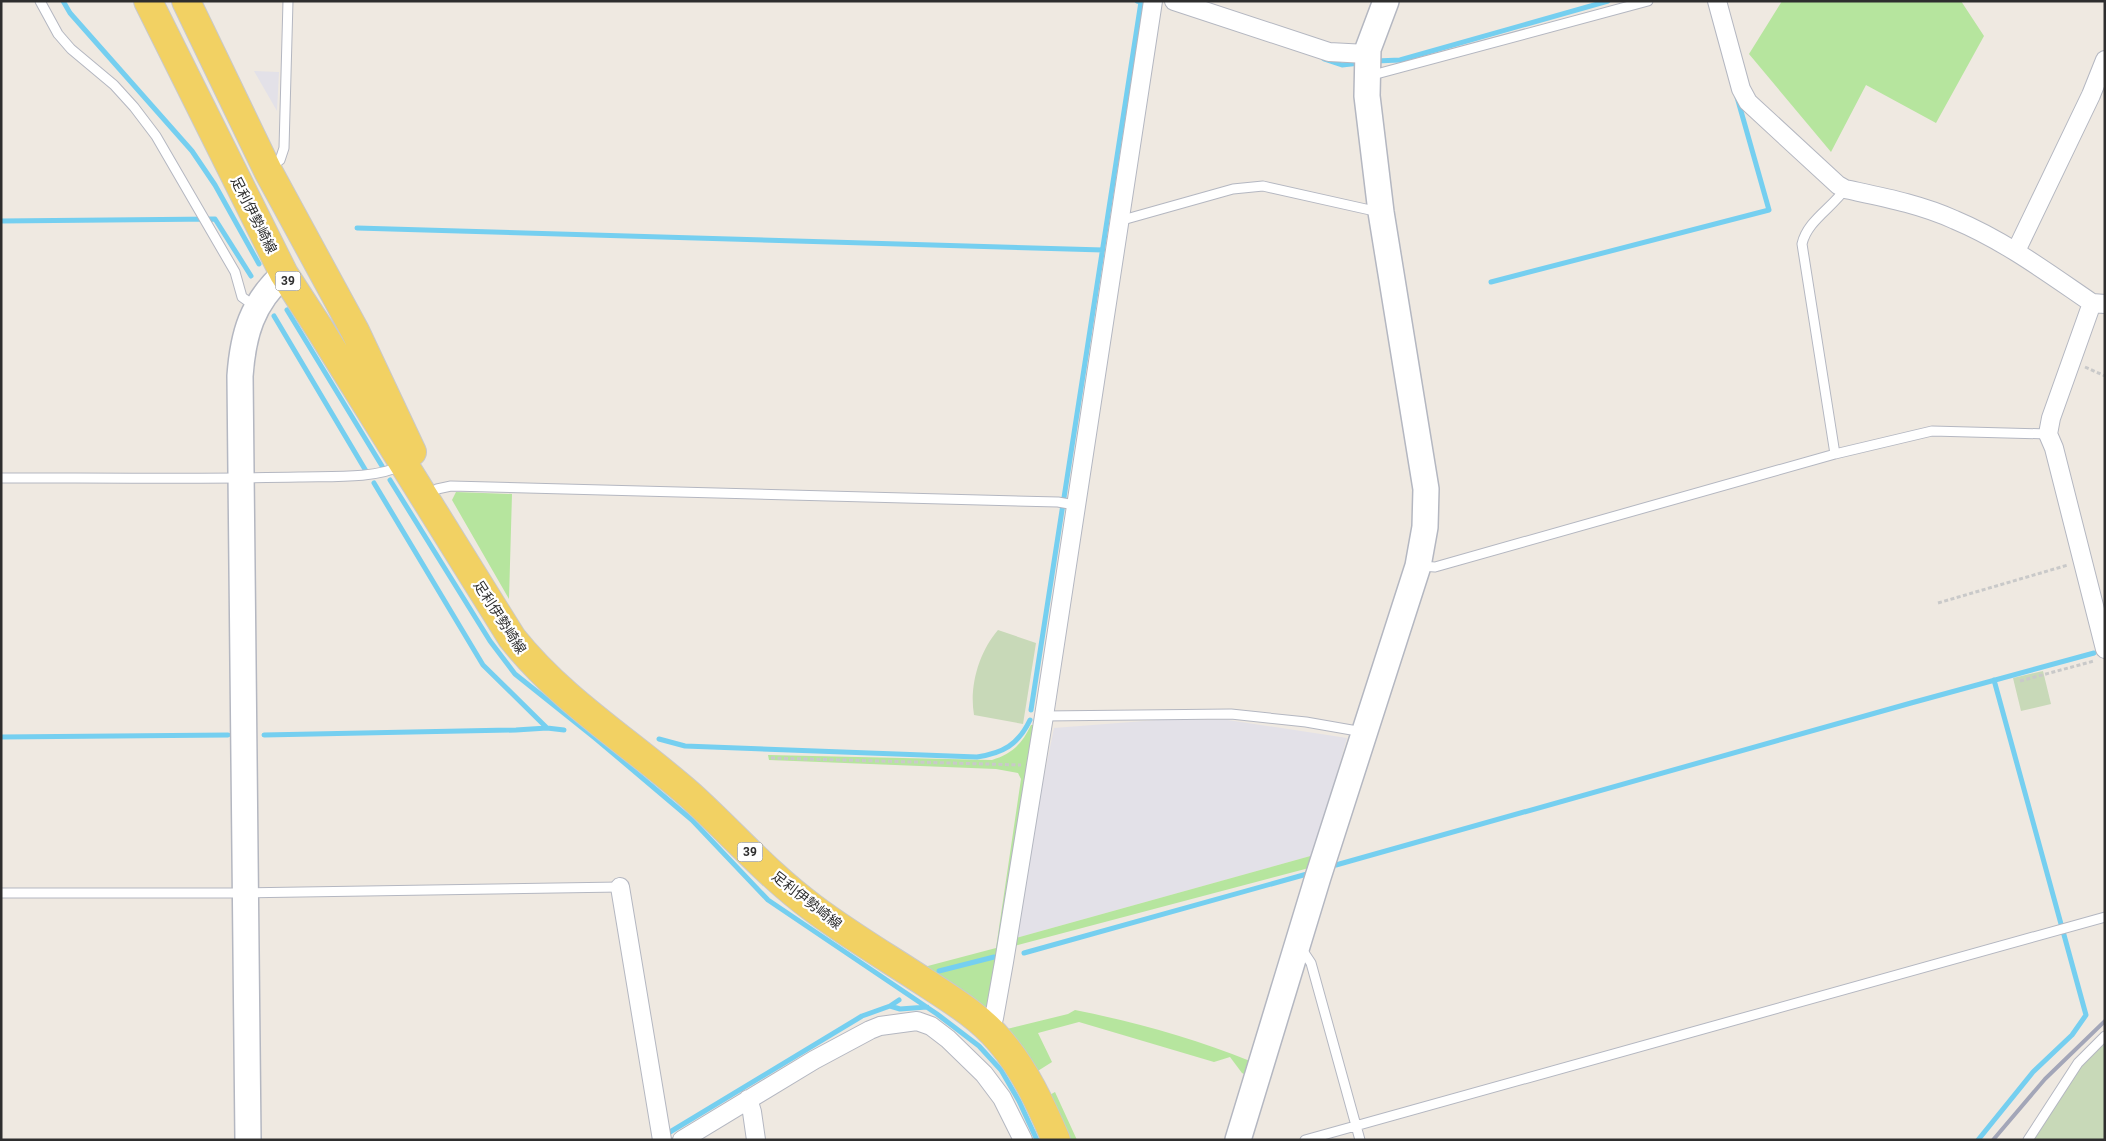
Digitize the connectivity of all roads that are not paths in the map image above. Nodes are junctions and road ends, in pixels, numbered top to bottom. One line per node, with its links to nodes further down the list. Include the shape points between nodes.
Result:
1 (40, 1): 20 (lane, via 58,34 114,85 156,136 235,272 242,297)
2 (148, 1): 17 (main road, 足利伊勢崎線 / 39)
3 (186, 1): 12 (main road, 足利伊勢崎線 / 39)
4 (288, 1): 12 (lane, via 284,148 280,160)
5 (1153, 1): 15 (street)
6 (1174, 1): 11 (street)
7 (1386, 1): 11 (street, via 1373,30)
8 (1648, 1): 11 (lane)
9 (1717, 1): 13 (street, via 1741,89 1748,102)
10 (2105, 60): 16 (street)
11 (1367, 66): 14 (street, via 1367,96)
12 (268, 171): 17 (main road, via 267,182 296,243 296,252); 18 (main road, 足利伊勢崎線 / 39)
13 (1845, 189): 16 (street, via 1907,203 1955,220); 22 (lane, via 1809,228 1802,244)
14 (1381, 212): 15 (lane, via 1262,186 1233,189); 29 (street, via 1426,489 1426,528)
15 (1119, 222): 27 (street)
16 (2016, 251): 19 (street)
17 (284, 274): 18 (main road); 20 (street); 23 (main road, 足利伊勢崎線 / 39)
18 (329, 283): 26 (main road, 足利伊勢崎線 / 39, via 355,331)
19 (2098, 304): 21 (street, via 2051,418)
20 (256, 307): 25 (street, via 245,340 241,368)
21 (2048, 434): 22 (lane, via 1932,431); 30 (street, via 2083,561)
22 (1835, 454): 29 (lane, via 1435,567)
23 (403, 464): 25 (lane, via 394,469 359,475); 28 (main road, 足利伊勢崎線 / 39)
24 (1, 478): 25 (lane)
25 (242, 478): 35 (street)
26 (431, 494): 27 (lane, via 451,486); 28 (main road, 足利伊勢崎線 / 39)
27 (1076, 505): 31 (street)
28 (456, 547): 38 (main road, 足利伊勢崎線 / 39, via 512,638 546,677 690,795 813,908)
29 (1418, 566): 32 (street)
30 (2102, 647)
31 (1044, 716): 32 (lane, via 1231,714); 38 (street, via 1004,962)
32 (1366, 732): 37 (street)
33 (620, 887): 35 (lane); 43 (street)
34 (1, 893): 35 (lane)
35 (246, 893): 42 (street)
36 (2105, 917): 41 (lane)
37 (1298, 944): 41 (lane, via 1311,963); 48 (street)
38 (989, 1029): 47 (main road, 足利伊勢崎線 / 39, via 1023,1072)
39 (2105, 1036): 51 (lane, via 2078,1063)
40 (748, 1099): 44 (street); 45 (street); 46 (street, via 870,1030 902,1022 923,1022 948,1039 984,1074 1002,1098)
41 (1356, 1127): 49 (lane); 50 (lane)
42 (248, 1140)
43 (662, 1140)
44 (682, 1140)
45 (756, 1140)
46 (1023, 1140)
47 (1056, 1140)
48 (1238, 1140)
49 (1305, 1140)
50 (1360, 1140)
51 (2028, 1140)

